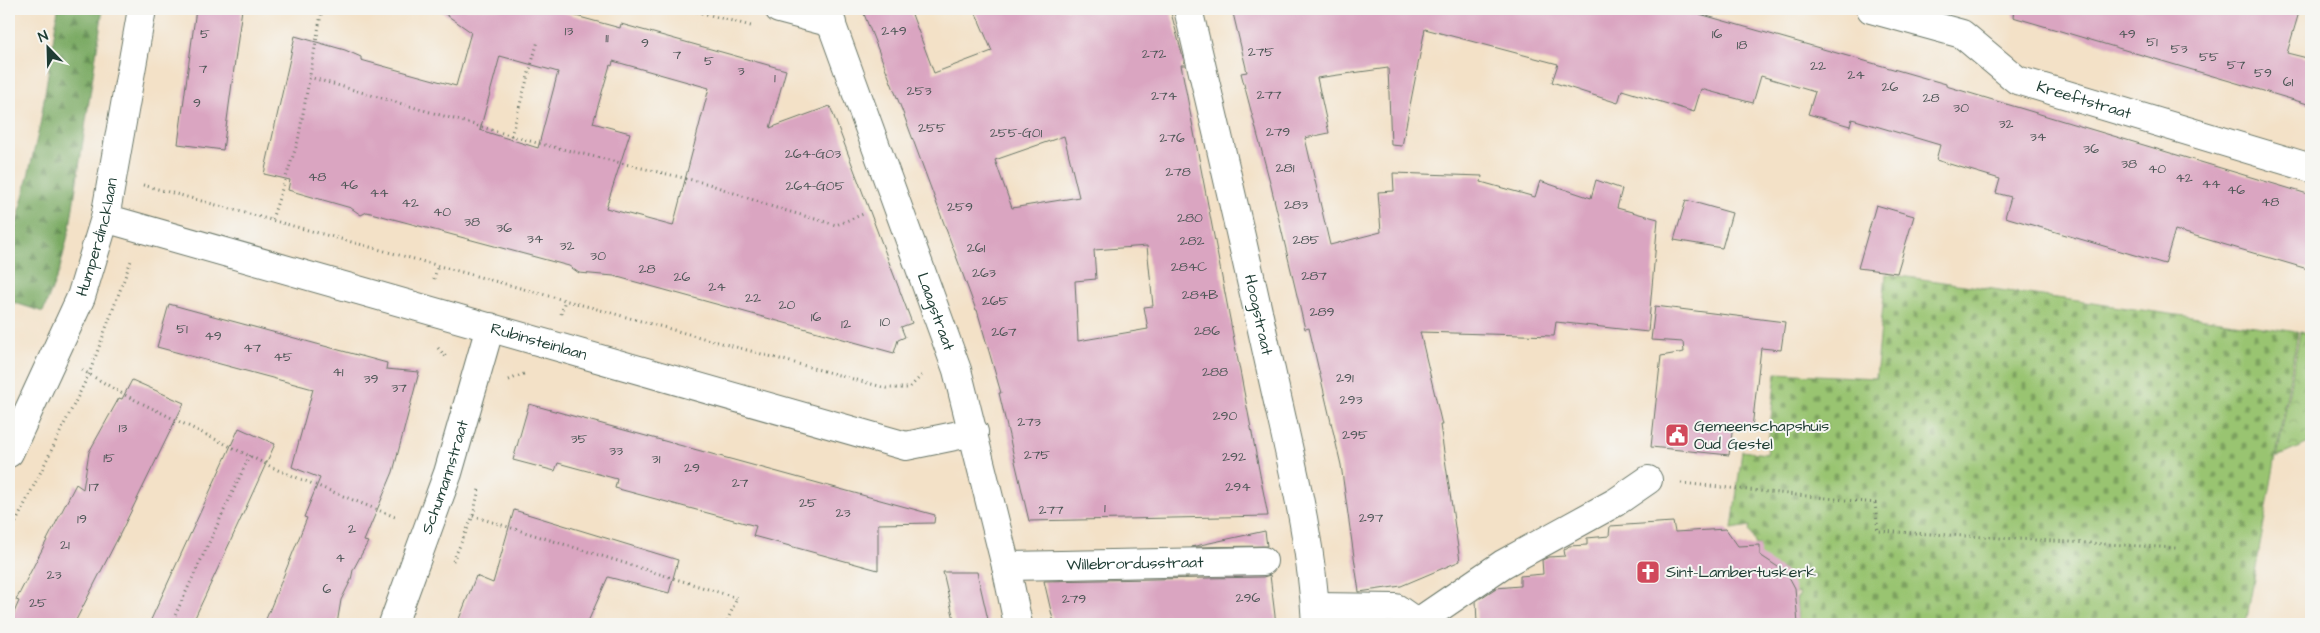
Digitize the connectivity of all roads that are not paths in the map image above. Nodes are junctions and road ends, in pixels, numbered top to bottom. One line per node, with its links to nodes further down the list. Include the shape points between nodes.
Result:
1 (142, 9): 7 (street, Humperdincklaan)
2 (779, 9): 5 (street)
3 (1188, 9): 14 (street, Hoogstraat, via 1300,502)
4 (1871, 9): 6 (street, Kreeftstraat, via 1962,34 2017,80)
5 (829, 16): 9 (street, Laagstraat, via 957,370)
6 (2311, 168)
7 (105, 218): 8 (street, Rubinsteinlaan); 10 (street, Humperdincklaan, via 81,298)
8 (490, 327): 9 (street, Rubinsteinlaan, via 906,446); 16 (street, Schumannstraat, via 448,473)
9 (974, 432): 13 (street, Laagstraat)
10 (9, 453)
11 (1648, 480): 15 (street, via 1616,502 1504,564)
12 (1263, 560): 13 (street, Willebrordusstraat)
13 (1006, 566): 17 (street, Laagstraat)
14 (1316, 616): 15 (street, via 1396,608)
15 (1419, 623)
16 (393, 624)
17 (1018, 624)

